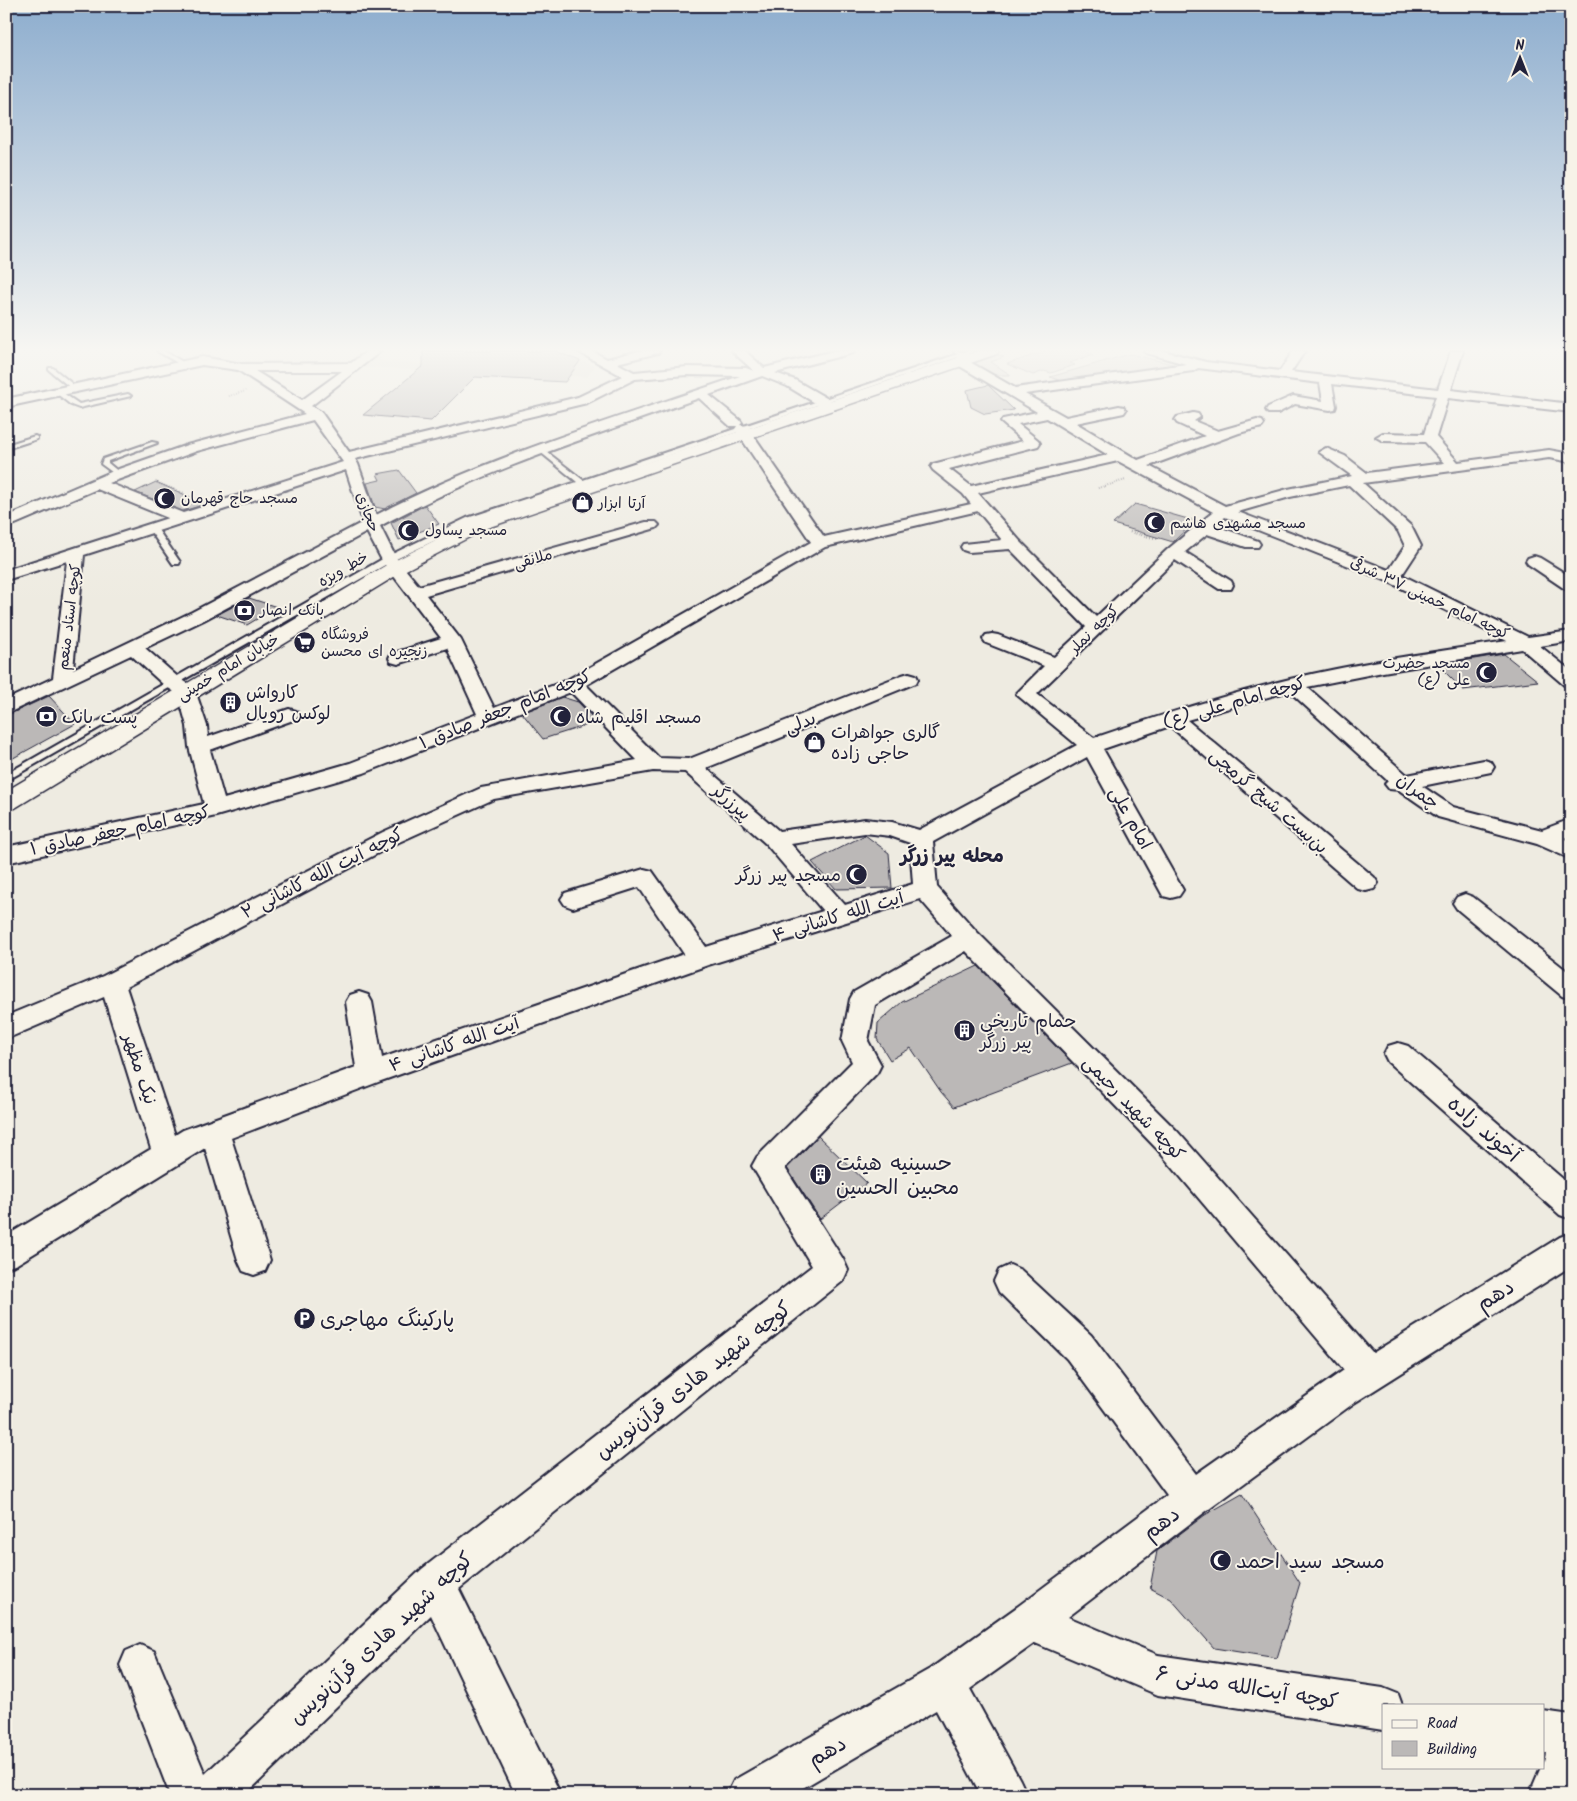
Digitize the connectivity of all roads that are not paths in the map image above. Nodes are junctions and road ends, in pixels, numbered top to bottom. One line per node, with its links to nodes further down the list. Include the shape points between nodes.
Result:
1 (241, 435): 25 (street)
2 (330, 435): 22 (street, حجازی)
3 (445, 435): 22 (street)
4 (584, 435): 18 (street)
5 (722, 435): 27 (lane, خط ویژه)
6 (724, 435): 46 (main road, خیابان امام خمینی, via 481,524)
7 (745, 435): 38 (street)
8 (1024, 435): 29 (street, via 1033,443 938,467)
9 (1086, 435): 19 (street, کوچه امام خمینی ۳۷ شرقی)
10 (1220, 435): 12 (street)
11 (1430, 435): 15 (street)
12 (1217, 436): 23 (street)
13 (1383, 436): 15 (street)
14 (35, 438): 17 (lane)
15 (1429, 438): 24 (street)
16 (154, 443): 25 (lane, via 105,460 104,464)
17 (6, 447)
18 (541, 450): 27 (lane); 34 (street, via 428,494)
19 (1120, 456): 23 (street, کوچه امام خمینی ۳۷ شرقی); 29 (street)
20 (1321, 457): 26 (street, via 1340,459)
21 (1571, 458): 24 (street, via 1549,454)
22 (348, 460): 32 (street); 34 (street, حجازی)
23 (1137, 465): 31 (street, کوچه امام خمینی ۳۷ شرقی)
24 (1455, 467): 26 (street)
25 (118, 474): 28 (street)
26 (1359, 479): 31 (street, via 1288,493); 48 (street, via 1405,529 1414,546)
27 (581, 481): 46 (lane, خط ویژه, via 470,520)
28 (96, 483): 32 (street); 33 (street)
29 (968, 491): 30 (street)
30 (981, 506): 38 (street, کوچه امام جعفر صادق ۱); 39 (street)
31 (1223, 511): 36 (street, کوچه نملر); 48 (street, کوچه امام خمینی ۳۷ شرقی)
32 (184, 519): 37 (street)
33 (6, 523)
34 (371, 524): 46 (street, حجازی); 57 (street)
35 (651, 525): 51 (street, ملانقی)
36 (1205, 528): 40 (street); 42 (street, کوچه نملر)
37 (152, 529): 43 (street); 45 (lane)
38 (820, 543): 63 (street, کوچه امام جعفر صادق ۱)
39 (1014, 544): 41 (street); 52 (street)
40 (1252, 544)
41 (969, 547)
42 (1179, 548): 49 (street); 52 (street, کوچه نملر)
43 (76, 553): 47 (street); 61 (street, کوچه استاد منعم)
44 (1534, 561): 50 (street)
45 (176, 562)
46 (392, 563): 51 (street, حجازی); 65 (main road, خیابان امام خمینی)
47 (6, 575)
48 (1393, 577): 56 (street, کوچه امام خمینی ۳۷ شرقی)
49 (1225, 584)
50 (1571, 585)
51 (415, 593): 55 (street, حجازی)
52 (1096, 627): 59 (street, کوچه نملر)
53 (1571, 636): 56 (street, کوچه امام علی (ع))
54 (992, 639): 59 (street)
55 (452, 640): 58 (street); 68 (street, حجازی)
56 (1525, 643): 62 (street, کوچه امام خمینی ۳۷ شرقی); 64 (street, کوچه امام علی (ع))
57 (133, 647): 61 (street); 65 (street)
58 (398, 658)
59 (1057, 664): 70 (street, کوچه نملر, via 1026,694)
60 (909, 679): 73 (street, بدلی)
61 (62, 680): 66 (street)
62 (1571, 681)
63 (574, 684): 68 (street, کوچه امام جعفر صادق ۱); 72 (street)
64 (1292, 684): 69 (street, کوچه امام علی (ع)); 76 (street, چمران)
65 (180, 687): 71 (street, via 197,726); 75 (lane); 77 (main road, خیابان امام خمینی)
66 (6, 708)
67 (288, 716): 71 (street)
68 (489, 718): 78 (street, کوچه امام جعفر صادق ۱, via 357,768)
69 (1173, 718): 70 (street, کوچه امام علی (ع)); 85 (street, بن‌بست شیخ گرمچی)
70 (1091, 746): 80 (street, کوچه امام علی (ع)); 87 (street, امام علی)
71 (199, 747): 78 (street)
72 (653, 764): 73 (street); 93 (street, کوچه آیت الله کاشانی ۲, via 489,793 391,837)
73 (691, 766): 82 (street, پیرزرگر)
74 (1484, 767): 76 (street)
75 (6, 778)
76 (1394, 784): 81 (street, چمران, via 1446,812)
77 (6, 802)
78 (216, 810): 84 (street, کوچه امام جعفر صادق ۱)
79 (1571, 826): 81 (street)
80 (921, 838): 82 (street, via 892,829 865,826); 86 (street)
81 (1544, 838): 83 (street, چمران)
82 (774, 839): 90 (street, پیرزرگر)
83 (1571, 851)
84 (6, 855)
85 (1366, 883)
86 (925, 889): 90 (street, آیت الله کاشانی ۴); 91 (street, کوچه شهید رحیمی)
87 (1171, 890)
88 (573, 899): 92 (street, via 644,876)
89 (1465, 903): 94 (street)
90 (840, 915): 92 (street, آیت الله کاشانی ۴)
91 (968, 938): 106 (street, کوچه شهید رحیمی, via 1167,1140); 108 (street, کوچه شهید هادی قرآن‌نویس, via 862,999 855,1041 867,1065 767,1166 832,1270)
92 (700, 958): 98 (street, آیت الله کاشانی ۴)
93 (112, 983): 96 (street, کوچه آیت الله کاشانی ۲); 100 (street, نیک مظهر)
94 (1571, 988)
95 (359, 1002): 98 (street)
96 (6, 1028)
97 (1398, 1054): 101 (street, آخوند زاده)
98 (371, 1073): 99 (street, آیت الله کاشانی ۴)
99 (214, 1131): 100 (street, آیت الله کاشانی ۴); 104 (street)
100 (167, 1155): 103 (street, آیت الله کاشانی ۴)
101 (1571, 1205)
102 (1571, 1248): 106 (street, دهم)
103 (6, 1253)
104 (254, 1260)
105 (1010, 1281): 107 (street, via 1079,1347)
106 (1368, 1373): 107 (street, دهم)
107 (1192, 1499): 109 (street, دهم)
108 (436, 1583): 117 (street, کوچه شهید هادی قرآن‌نویس); 118 (street)
109 (1032, 1621): 111 (street, دهم); 112 (street, کوچه آیت‌الله مدنی ۶, via 1158,1675)
110 (140, 1665): 116 (street)
111 (944, 1683): 119 (street, دهم); 120 (street)
112 (1382, 1709)
113 (1544, 1732): 114 (street)
114 (1571, 1736)
115 (1571, 1745): 121 (street)
116 (192, 1795)
117 (214, 1795)
118 (539, 1795)
119 (750, 1795)
120 (1005, 1795)
121 (1551, 1795)

